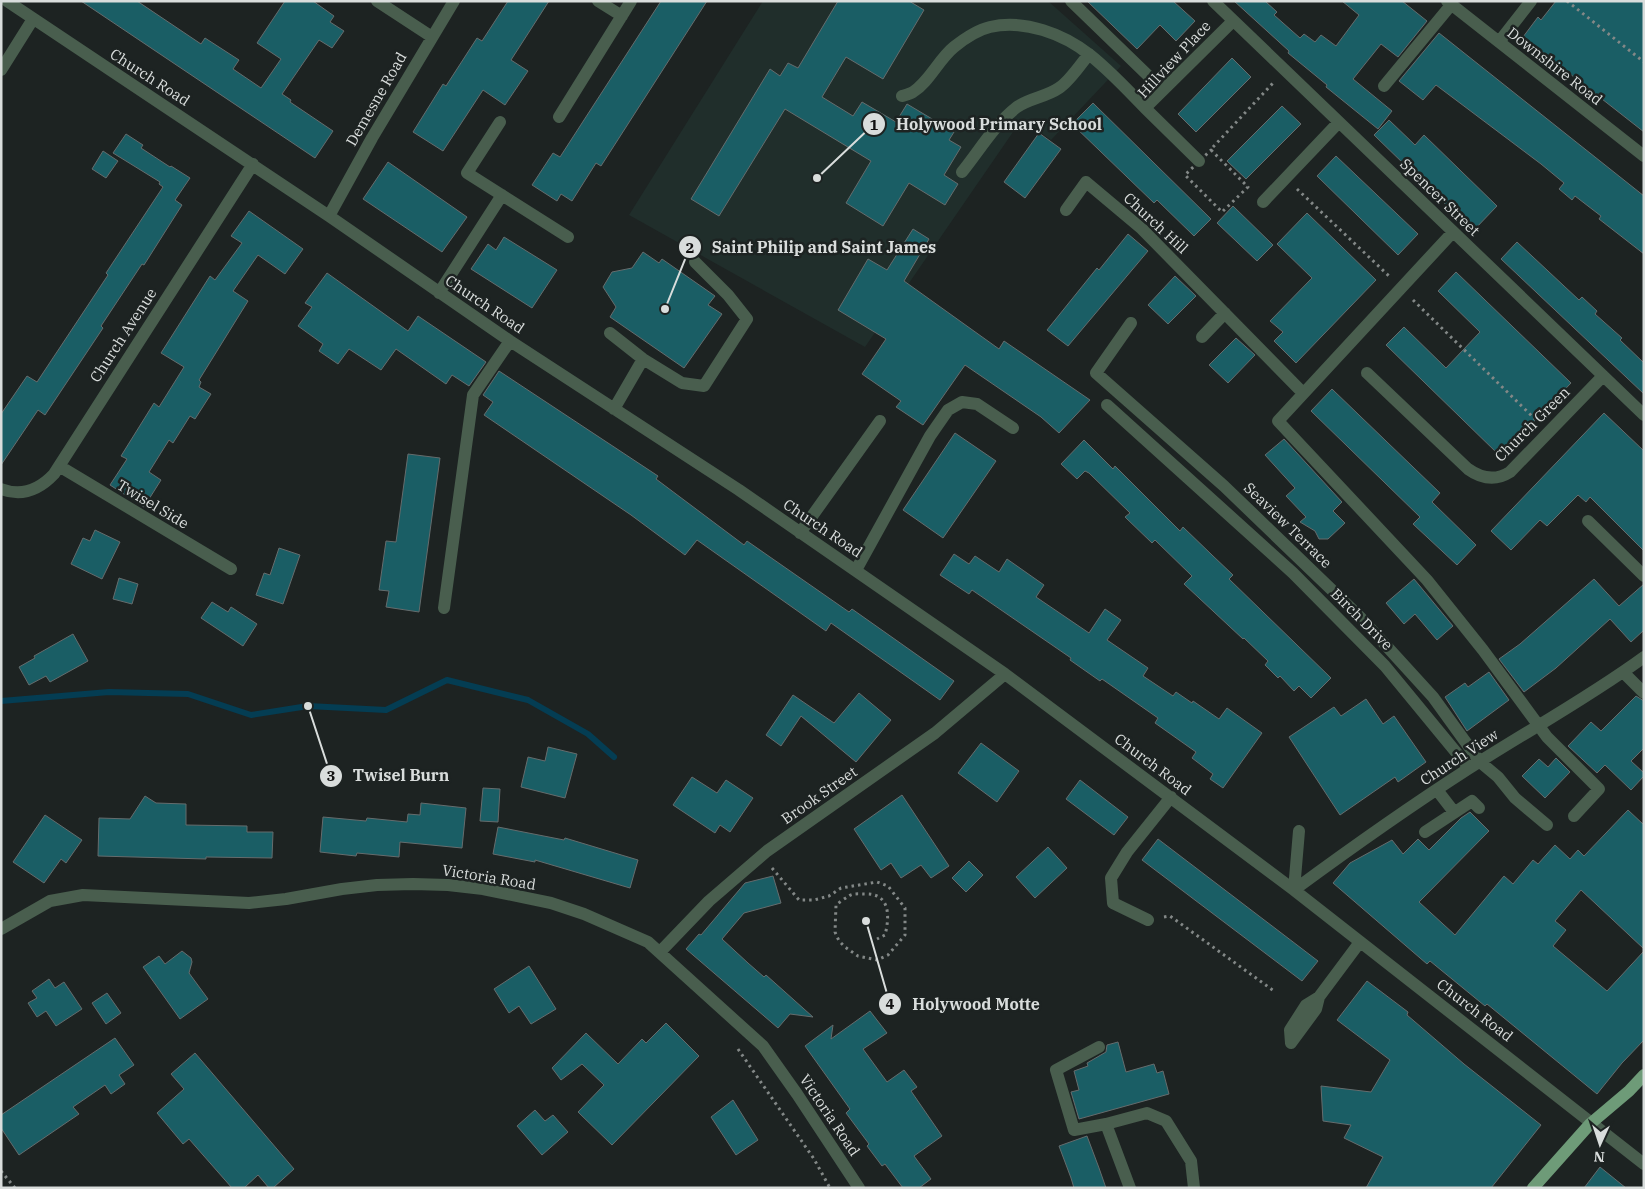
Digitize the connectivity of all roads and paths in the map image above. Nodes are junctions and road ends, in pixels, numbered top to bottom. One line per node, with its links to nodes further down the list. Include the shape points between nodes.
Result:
1 (7, 1): 12 (street, Church Road)
2 (377, 1): 14 (street)
3 (454, 1): 14 (street, Demesne Road)
4 (598, 1): 11 (street)
5 (631, 1): 11 (street)
6 (1071, 1): 21 (street)
7 (1213, 1): 13 (street, Spencer Street)
8 (1531, 1): 15 (street)
9 (1567, 1): 17 (path)
10 (1449, 3): 15 (street, Downshire Road); 20 (street)
11 (622, 16): 24 (street)
12 (33, 19): 18 (street); 30 (street, Church Road)
13 (1233, 21): 19 (street, Spencer Street); 21 (street, Hillview Place)
14 (432, 37): 36 (street, Demesne Road)
15 (1499, 42): 28 (street, Downshire Road)
16 (1089, 54): 22 (street, via 1068,40 1039,30 1012,25 990,27 972,34 952,48 913,92); 23 (street); 31 (street, via 1060,88 1015,109)
17 (1644, 62)
18 (1, 70)
19 (1285, 71): 26 (street, Spencer Street); 27 (path)
20 (1384, 86)
21 (1163, 90): 23 (street, Hillview Place)
22 (902, 96)
23 (1146, 108): 29 (street, Hillview Place)
24 (559, 117)
25 (500, 122): 33 (street, via 467,173)
26 (1339, 122): 32 (street); 37 (street, Spencer Street)
27 (1213, 147)
28 (1644, 156)
29 (1199, 161): 29 (path, via 1211,150 1248,187 1222,212 1185,176)
30 (253, 164): 36 (street, Church Road); 57 (street, Church Avenue)
31 (962, 172)
32 (1286, 178): 34 (street); 40 (path)
33 (502, 195): 38 (street); 41 (street)
34 (1263, 202)
35 (1066, 210): 42 (street, Church Hill, via 1086,182 1142,229)
36 (330, 216): 41 (street, Church Road)
37 (1453, 232): 40 (street); 49 (street, Spencer Street)
38 (568, 238)
39 (695, 262): 47 (street, via 747,319 704,386 682,383)
40 (1402, 289): 50 (street); 56 (path)
41 (439, 293): 46 (street, Church Road)
42 (1225, 313): 45 (street); 50 (street, Church Hill)
43 (1131, 324): 70 (street, Seaview Terrace, via 1096,373 1224,486 1360,617 1433,697)
44 (610, 333): 47 (street)
45 (1202, 336)
46 (510, 341): 52 (street, Church Road); 64 (street, via 473,395)
47 (643, 359): 52 (street)
48 (1367, 373): 56 (street, Church Green, via 1468,469 1483,477 1498,477 1510,472)
49 (1603, 376): 53 (street, Spencer Street); 56 (street, Church Green)
50 (1303, 393): 69 (street, via 1278,421 1427,580)
51 (1107, 405): 70 (street, Birch Drive, via 1293,573 1385,666)
52 (614, 410): 60 (street, Church Road)
53 (1644, 416)
54 (880, 420): 60 (street)
55 (1014, 428): 62 (street, via 977,404 962,402 948,410 930,436)
56 (1548, 432)
57 (59, 466): 58 (street, Church Avenue, via 47,482 30,491 20,493); 61 (street, Twisel Side)
58 (1, 489)
59 (1588, 521): 63 (street)
60 (800, 533): 62 (street, Church Road)
61 (231, 569)
62 (856, 570): 67 (street, Church Road)
63 (1644, 576)
64 (444, 608)
65 (1644, 656): 66 (street, Church View)
66 (1623, 672): 68 (street); 69 (street, Church View)
67 (1005, 674): 72 (street, Church Road); 79 (street, Brook Street, via 935,733)
68 (1644, 693)
69 (1539, 726): 70 (street, Church View); 75 (street, via 1599,789)
70 (1475, 765): 71 (street, Church View); 76 (street, via 1498,777 1515,798)
71 (1437, 790): 74 (street); 80 (street, Church View)
72 (1171, 797): 80 (street, Church Road); 81 (street, via 1126,852 1111,878 1113,903)
73 (1479, 808): 74 (street, via 1472,801)
74 (1454, 812): 78 (street)
75 (1574, 816)
76 (1547, 825)
77 (1299, 831): 80 (street)
78 (1425, 832)
79 (762, 856): 83 (path, via 799,900 814,900 841,888 878,882 888,886 905,908 904,935 888,955 877,960 858,956 839,941 834,932 836,905 850,895 872,894 881,898 888,909 888,923 885,935); 85 (street, Brook Street, via 709,901)
80 (1294, 890): 84 (street, Church Road)
81 (1148, 920): 86 (path, via 1170,916)
82 (1, 929): 85 (street, Victoria Road, via 50,901 83,895 249,903 342,888 430,884 483,889 551,904 616,927 648,942)
83 (877, 939)
84 (1360, 942): 87 (street); 92 (street, Church Road)
85 (660, 952): 97 (street, Victoria Road, via 763,1046)
86 (1274, 991)
87 (1320, 997)
88 (735, 1044): 96 (path, via 814,1159)
89 (1099, 1047): 91 (street, via 1056,1070 1074,1130)
90 (1644, 1075): 92 (main road)
91 (1106, 1124): 98 (street); 99 (street, via 1146,1113 1166,1121 1191,1161)
92 (1590, 1124): 93 (street, Church Road); 100 (main road)
93 (1644, 1164)
94 (1, 1171): 95 (path)
95 (15, 1188)
96 (830, 1188)
97 (859, 1188)
98 (1130, 1188)
99 (1194, 1188)
100 (1533, 1188)

